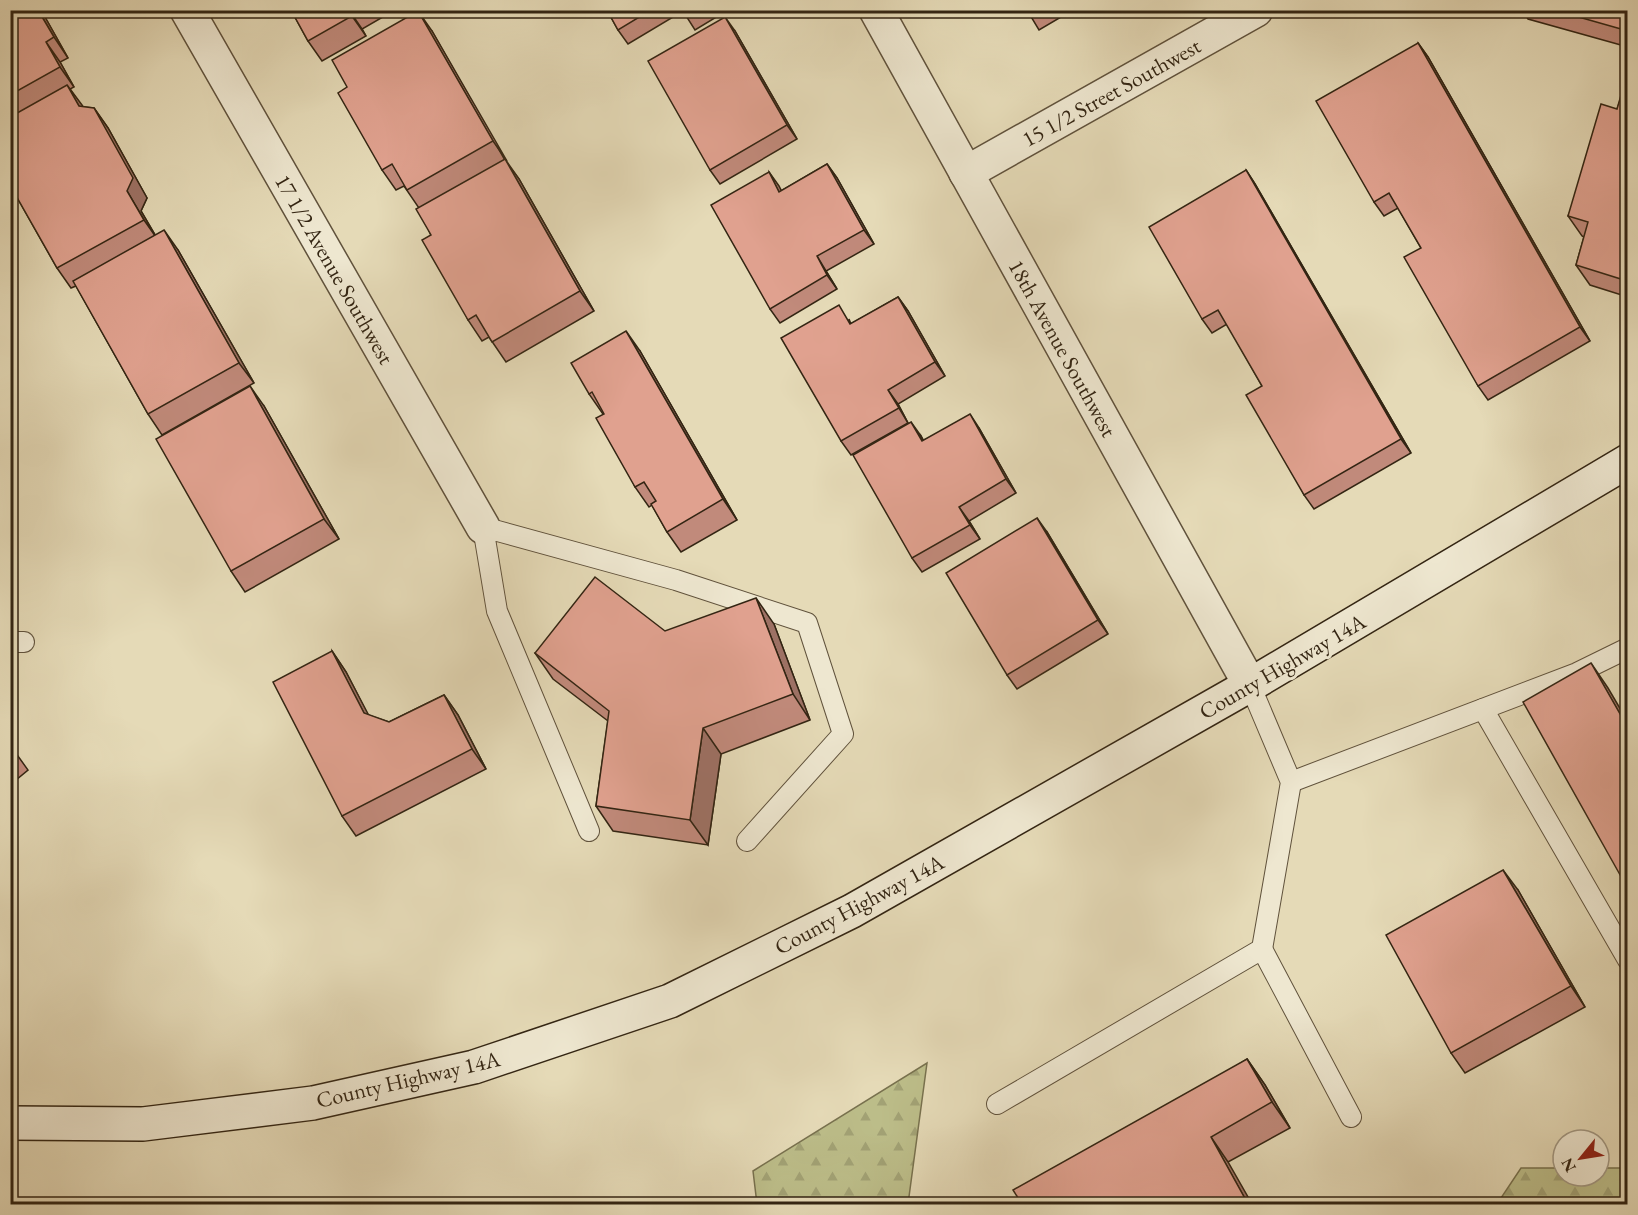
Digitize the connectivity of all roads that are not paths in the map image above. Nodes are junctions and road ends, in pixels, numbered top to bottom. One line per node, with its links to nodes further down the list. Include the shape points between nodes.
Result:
1 (187, 10): 6 (main road, 17 1/2 Avenue Southwest)
2 (876, 10): 4 (main road, 18th Avenue Southwest)
3 (1256, 10): 4 (main road, 15 1/2 Street Southwest)
4 (966, 172): 8 (main road, 18th Avenue Southwest)
5 (1628, 461): 8 (main road, County Highway 14A)
6 (483, 527): 11 (lane, via 497,611); 12 (lane, via 676,580 807,624 843,734)
7 (1625, 655): 9 (lane)
8 (1250, 685): 10 (lane); 17 (main road, County Highway 14A, via 852,911 670,1001 474,1067 313,1103 143,1124)
9 (1483, 709): 10 (lane); 14 (lane)
10 (1292, 782): 13 (lane)
11 (589, 831)
12 (747, 841)
13 (1262, 949): 15 (lane); 16 (lane)
14 (1628, 960)
15 (997, 1104)
16 (1351, 1117)
17 (10, 1123)

